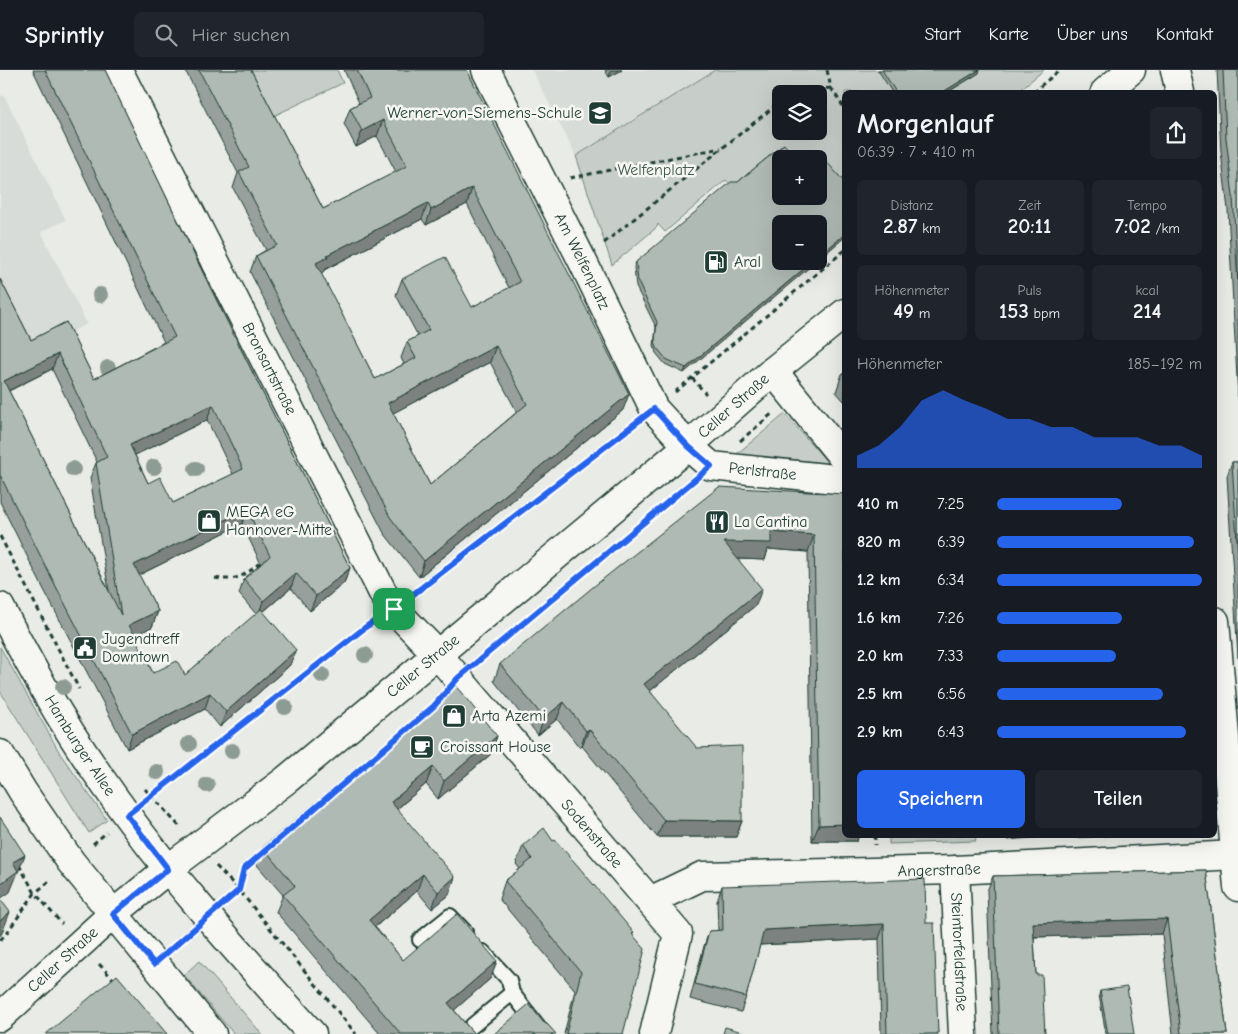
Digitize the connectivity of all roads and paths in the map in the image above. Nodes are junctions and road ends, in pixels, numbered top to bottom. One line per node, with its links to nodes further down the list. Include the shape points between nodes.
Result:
1 (118, 70): 30 (street, Bronsartstraße, via 384,595)
2 (486, 70): 15 (street, Am Welfenplatz)
3 (827, 70): 8 (path)
4 (1060, 70): 9 (path)
5 (1131, 70): 10 (street)
6 (1175, 70): 11 (street)
7 (827, 88): 8 (path)
8 (831, 88): 12 (path)
9 (1035, 90)
10 (1106, 90)
11 (1180, 90)
12 (842, 104)
13 (772, 108): 14 (path)
14 (721, 148): 15 (path); 17 (path)
15 (543, 183): 17 (street, Am Welfenplatz)
16 (842, 252): 21 (path)
17 (582, 260): 21 (street, Am Welfenplatz)
18 (842, 315): 19 (street, Celler Straße)
19 (773, 371): 20 (street); 22 (street, Celler Straße)
20 (792, 395): 23 (street); 24 (path)
21 (654, 409): 22 (street, Am Welfenplatz); 30 (path)
22 (688, 446): 24 (street, Perlstraße); 32 (street, Celler Straße)
23 (842, 456)
24 (711, 466): 25 (street, Perlstraße); 33 (path)
25 (842, 480)
26 (0, 536): 34 (path)
27 (266, 558): 28 (path, via 238,578)
28 (215, 578)
29 (0, 607): 39 (street, Hamburger Allee, via 62,720)
30 (394, 609): 32 (street, Bronsartstraße); 38 (path, via 367,626)
31 (1217, 638): 36 (street)
32 (438, 655): 33 (street, Sodenstraße); 44 (street, Celler Straße, via 286,780)
33 (458, 678): 49 (street, Sodenstraße)
34 (82, 694)
35 (0, 754): 42 (street)
36 (1233, 776): 41 (street)
37 (144, 788): 38 (path)
38 (150, 795): 39 (path)
39 (127, 815): 42 (path); 44 (street, Hamburger Allee)
40 (266, 850): 47 (path, via 244,869)
41 (1235, 855): 45 (street, Angerstraße); 46 (street)
42 (71, 862): 48 (path); 50 (street)
43 (17, 863): 48 (path)
44 (168, 869): 50 (street, Celler Straße); 51 (street, Hamburger Allee)
45 (955, 870): 49 (street, Angerstraße, via 702,876); 63 (street, Steintorfeldstraße)
46 (1238, 886)
47 (239, 890): 51 (path); 60 (path)
48 (35, 893): 52 (path)
49 (650, 901): 62 (street, Sodenstraße, via 678,934)
50 (113, 914): 54 (street); 56 (street, Celler Straße)
51 (208, 918): 54 (path); 59 (street, Hamburger Allee)
52 (0, 940)
53 (420, 940): 55 (lane, via 450,916 509,980)
54 (154, 964): 58 (street)
55 (512, 993): 57 (lane); 61 (lane)
56 (0, 1017)
57 (472, 1026)
58 (212, 1034)
59 (312, 1034)
60 (356, 1034)
61 (544, 1034)
62 (654, 1034)
63 (963, 1034)

